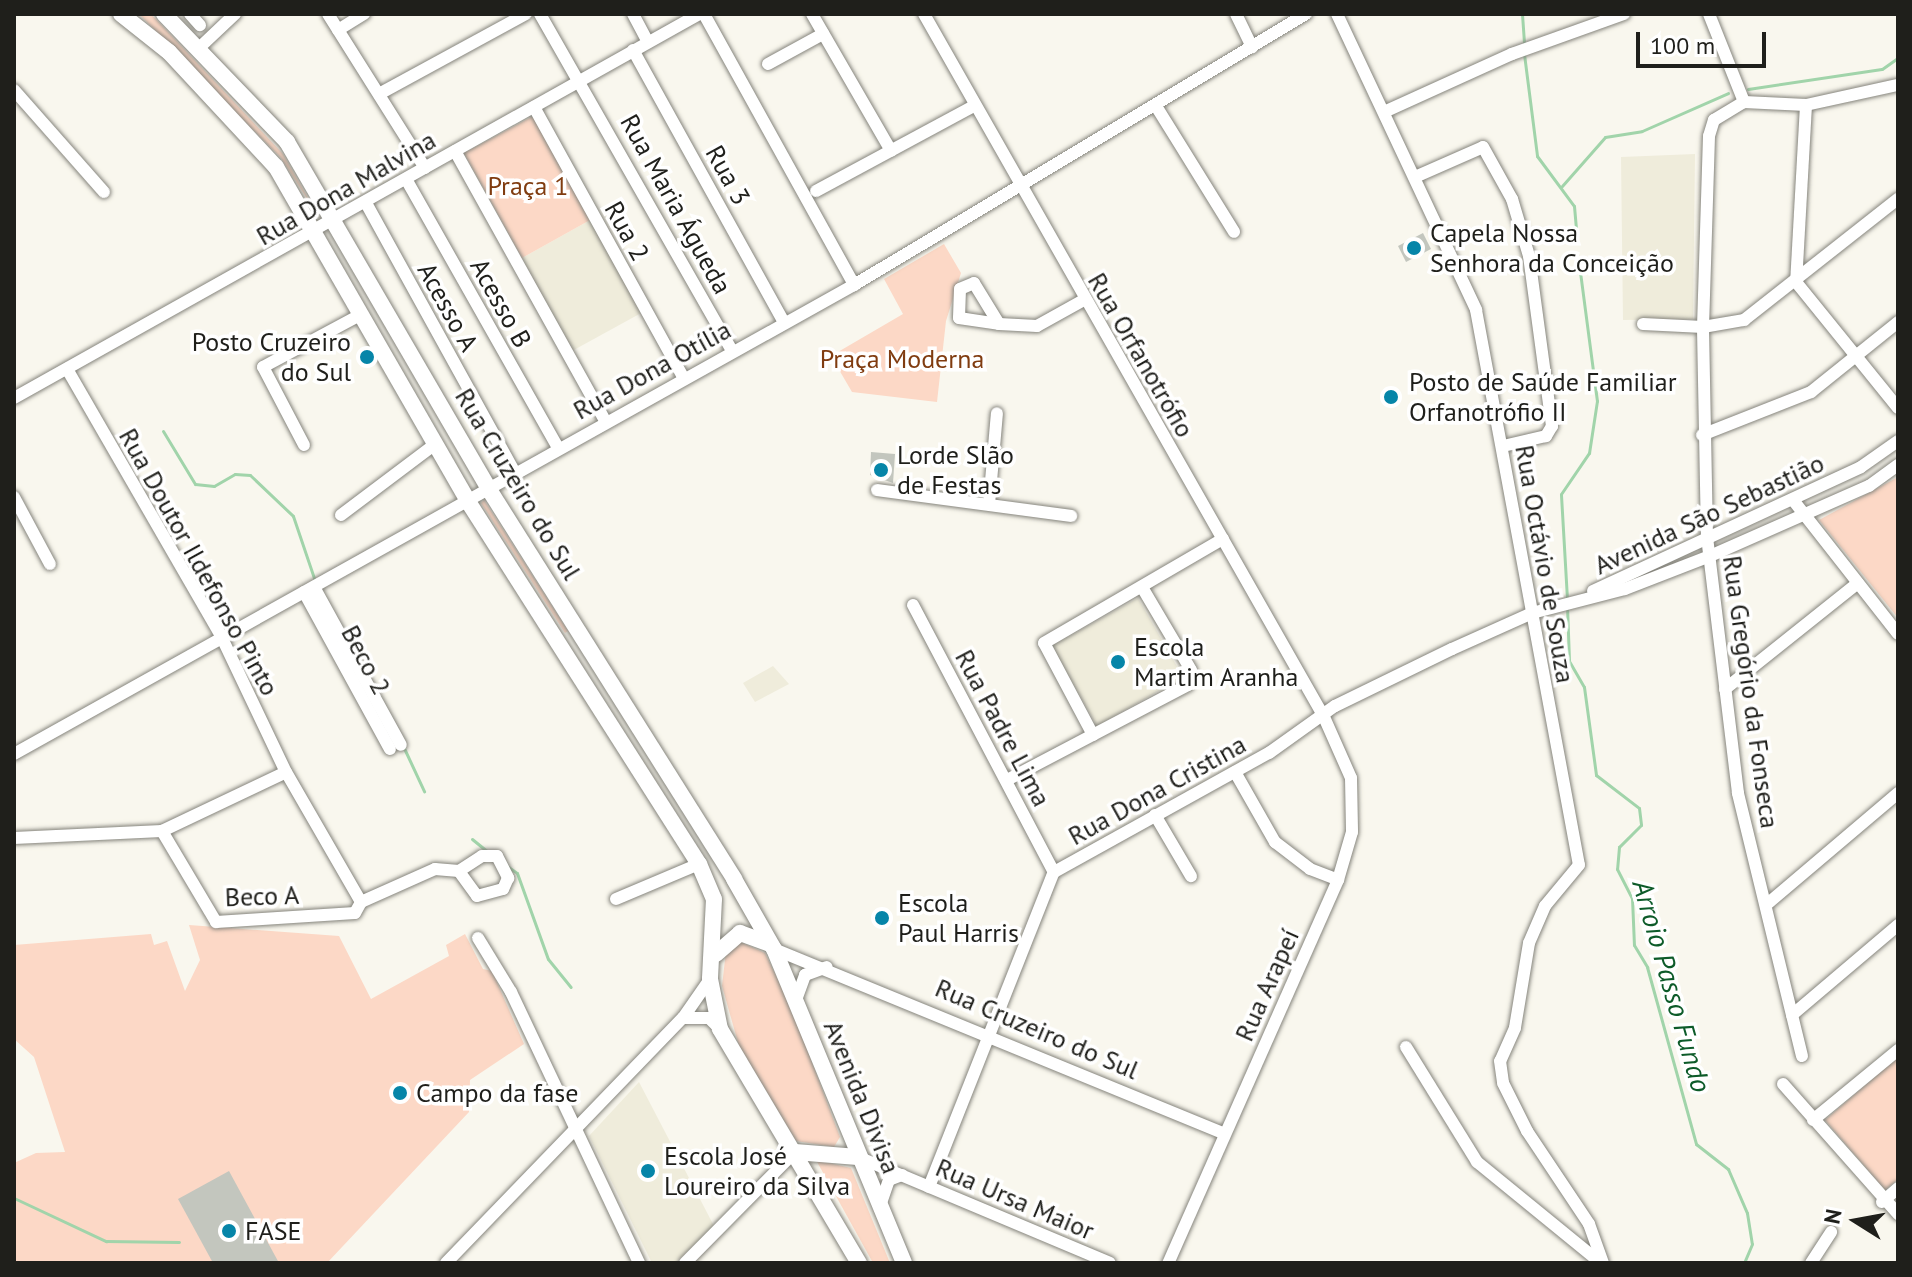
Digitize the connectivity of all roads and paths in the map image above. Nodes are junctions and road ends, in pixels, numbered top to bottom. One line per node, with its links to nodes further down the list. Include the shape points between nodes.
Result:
1 (121, 14): 48 (main road, Rua Cruzeiro do Sul, via 169,52 276,167)
2 (164, 14): 23 (main road, Rua Cruzeiro do Sul)
3 (190, 14): 18 (street)
4 (235, 14): 23 (street)
5 (328, 14): 19 (street)
6 (364, 14): 19 (street)
7 (526, 14): 29 (street)
8 (540, 14): 26 (street, Rua Maria Águeda)
9 (633, 14): 21 (street)
10 (701, 14): 21 (street, Rua Dona Malvina); 50 (street)
11 (812, 14): 20 (street)
12 (924, 14): 32 (street, Rua Orfanotrófio)
13 (1236, 14): 22 (street)
14 (1306, 14): 22 (street, Rua Dona Otília)
15 (1337, 14): 35 (street, Rua Octávio de Souza)
16 (1624, 14): 35 (street, via 1512,54)
17 (1709, 14): 30 (street)
18 (200, 25)
19 (338, 30): 29 (street)
20 (823, 34): 25 (street); 37 (street)
21 (648, 42): 24 (street, Rua Dona Malvina)
22 (1252, 47): 33 (street, Rua Dona Otília)
23 (199, 48): 46 (main road, Rua Cruzeiro do Sul, via 287,142)
24 (633, 50): 26 (street, Rua Dona Malvina); 53 (street, Rua 3)
25 (768, 64)
26 (582, 79): 34 (street, Rua Dona Malvina); 58 (street, Rua Maria Águeda)
27 (1898, 85): 31 (street)
28 (14, 90): 43 (street)
29 (379, 94): 38 (street)
30 (1744, 102): 31 (street); 57 (street, Rua Gregório da Fonseca, via 1714,120 1709,136)
31 (1806, 105): 49 (street)
32 (974, 106): 37 (street); 41 (street, Rua Orfanotrófio)
33 (1156, 106): 41 (street, Rua Dona Otília); 47 (street)
34 (534, 107): 36 (street, Rua Dona Malvina); 61 (street, Rua 2)
35 (1384, 112): 39 (street, Rua Octávio de Souza)
36 (455, 151): 38 (street, Rua Dona Malvina); 65 (street)
37 (891, 151): 42 (street)
38 (425, 168): 40 (street, Rua Dona Malvina)
39 (1415, 177): 70 (street, Rua Octávio de Souza, via 1476,310); 70 (street, via 1483,147 1512,199 1529,256 1552,426 1546,436)
40 (406, 179): 45 (street, Rua Dona Malvina); 71 (street, Acesso B)
41 (1021, 187): 50 (street, Rua Dona Otília); 51 (street, Rua Orfanotrófio)
42 (816, 191)
43 (104, 192)
44 (1898, 199): 49 (street)
45 (366, 203): 46 (street, Rua Dona Malvina); 73 (street, Acesso A)
46 (335, 222): 48 (street, Rua Dona Malvina); 75 (main road, Rua Cruzeiro do Sul)
47 (1234, 232)
48 (313, 234): 52 (main road, Rua Cruzeiro do Sul); 60 (street, Rua Dona Malvina)
49 (1796, 282): 57 (street, via 1744,320); 59 (street)
50 (854, 285): 53 (street, Rua Dona Otília)
51 (1084, 300): 55 (street, via 1037,326); 84 (street, Rua Orfanotrófio)
52 (360, 315): 68 (street, via 263,367); 69 (main road, Rua Cruzeiro do Sul)
53 (784, 322): 58 (street, Rua Dona Otília)
54 (1898, 322): 59 (street)
55 (999, 324)
56 (1643, 324): 57 (street)
57 (1703, 327): 66 (street, Rua Gregório da Fonseca)
58 (732, 350): 61 (street, Rua Dona Otília)
59 (1853, 357): 63 (street); 66 (street, via 1811,392)
60 (67, 369): 62 (street, Rua Dona Malvina); 94 (street, Rua Doutor Ildefonso Pinto)
61 (683, 377): 65 (street, Rua Dona Otília)
62 (14, 398)
63 (1898, 408)
64 (997, 413): 79 (street)
65 (605, 421): 71 (street, Rua Dona Otília)
66 (1702, 435): 83 (street, Rua Gregório da Fonseca)
67 (1898, 441): 77 (street, Avenida São Sebastião)
68 (304, 445)
69 (434, 445): 78 (main road, Rua Cruzeiro do Sul); 80 (street)
70 (1503, 446): 92 (street, Rua Octávio de Souza)
71 (558, 448): 73 (street, Rua Dona Otília)
72 (1898, 465): 82 (street, Avenida São Sebastião)
73 (516, 475): 75 (street, Rua Dona Otília)
74 (877, 490): 79 (street)
75 (490, 491): 78 (street, Rua Dona Otília); 117 (main road, Rua Cruzeiro do Sul)
76 (14, 497): 86 (street)
77 (1793, 500): 82 (street); 83 (street, Avenida São Sebastião)
78 (469, 503): 89 (street, Rua Dona Otília); 107 (main road, Rua Cruzeiro do Sul)
79 (989, 504): 81 (street)
80 (341, 515)
81 (1071, 516)
82 (1803, 517): 85 (street, Avenida São Sebastião); 87 (street)
83 (1707, 537): 85 (street, Rua Gregório da Fonseca); 90 (street, Avenida São Sebastião)
84 (1223, 539): 88 (street); 96 (street, Rua Orfanotrófio)
85 (1710, 556): 90 (street, Avenida São Sebastião, via 1625,589); 95 (street, Rua Gregório da Fonseca)
86 (50, 564)
87 (1858, 583): 93 (street); 95 (street)
88 (1142, 587): 97 (street, via 1044,643); 97 (street, via 1192,679)
89 (309, 589): 94 (street, Rua Dona Otília); 98 (street, Beco 2)
90 (1572, 601): 92 (street, Rua Dona Cristina)
91 (913, 605): 102 (street, Rua Padre Lima)
92 (1532, 613): 96 (street, Rua Dona Cristina); 149 (street, Rua Octávio de Souza, via 1579,865 1545,906 1529,943 1515,1028 1500,1061 1521,1119 1589,1224)
93 (1898, 634)
94 (222, 638): 99 (street, Rua Dona Otília); 100 (street, Rua Doutor Ildefonso Pinto)
95 (1725, 689): 114 (street, Rua Gregório da Fonseca, via 1738,793)
96 (1324, 717): 101 (street, Rua Dona Cristina); 111 (street, Rua Arapeí, via 1351,778 1352,832)
97 (1093, 735): 102 (street)
98 (395, 747)
99 (14, 754)
100 (286, 772): 105 (street); 113 (street, Rua Doutor Ildefonso Pinto)
101 (1235, 772): 104 (street, Rua Dona Cristina); 111 (street, via 1275,842 1310,869)
102 (1007, 780): 109 (street, Rua Padre Lima)
103 (1898, 793): 114 (street)
104 (1155, 815): 109 (street, Rua Dona Cristina); 110 (street)
105 (162, 831): 106 (street); 113 (street, Beco A, via 216,922 355,913)
106 (14, 838)
107 (699, 864): 112 (street); 118 (main road, Rua Cruzeiro do Sul, via 714,899)
108 (459, 871): 113 (street, via 435,869)
109 (1054, 872): 125 (street, Rua Dona Cristina)
110 (1191, 876)
111 (1338, 880): 132 (street, Rua Arapeí)
112 (616, 899)
113 (361, 902)
114 (1766, 905): 122 (street, Rua Gregório da Fonseca)
115 (1898, 925): 122 (street)
116 (478, 938): 131 (street)
117 (774, 949): 118 (main road, via 760,936 740,933); 119 (street, Rua Cruzeiro do Sul); 121 (main road, Avenida Divisa)
118 (716, 954): 120 (main road)
119 (830, 967): 121 (street, via 805,975); 125 (street, Rua Cruzeiro do Sul)
120 (710, 979): 123 (street); 124 (main road)
121 (796, 1000): 134 (main road, Avenida Divisa)
122 (1792, 1015): 128 (street, Rua Gregório da Fonseca)
123 (683, 1018): 124 (street, via 709,1018); 131 (street)
124 (720, 1029): 133 (main road)
125 (991, 1036): 132 (street, Rua Cruzeiro do Sul); 136 (street, Rua Dona Cristina)
126 (1406, 1047): 149 (street, via 1477,1162)
127 (1898, 1050): 130 (street)
128 (1802, 1056)
129 (1783, 1084): 130 (street)
130 (1813, 1120): 138 (street)
131 (577, 1128): 142 (street); 143 (street)
132 (1225, 1134): 148 (street, Rua Arapeí)
133 (795, 1152): 134 (main road); 144 (street); 145 (main road)
134 (858, 1157): 135 (street, Rua Ursa Maior); 139 (main road, Avenida Divisa)
135 (902, 1175): 136 (street, Rua Ursa Maior); 139 (street, via 883,1187)
136 (929, 1187): 147 (street, Rua Ursa Maior)
137 (1898, 1188): 138 (street)
138 (1882, 1202): 140 (street)
139 (881, 1206): 146 (main road, Avenida Divisa)
140 (1898, 1214)
141 (1831, 1232): 150 (street)
142 (446, 1263)
143 (639, 1263)
144 (685, 1263)
145 (859, 1263)
146 (904, 1263)
147 (1110, 1263)
148 (1168, 1263)
149 (1602, 1263)
150 (1811, 1263)

